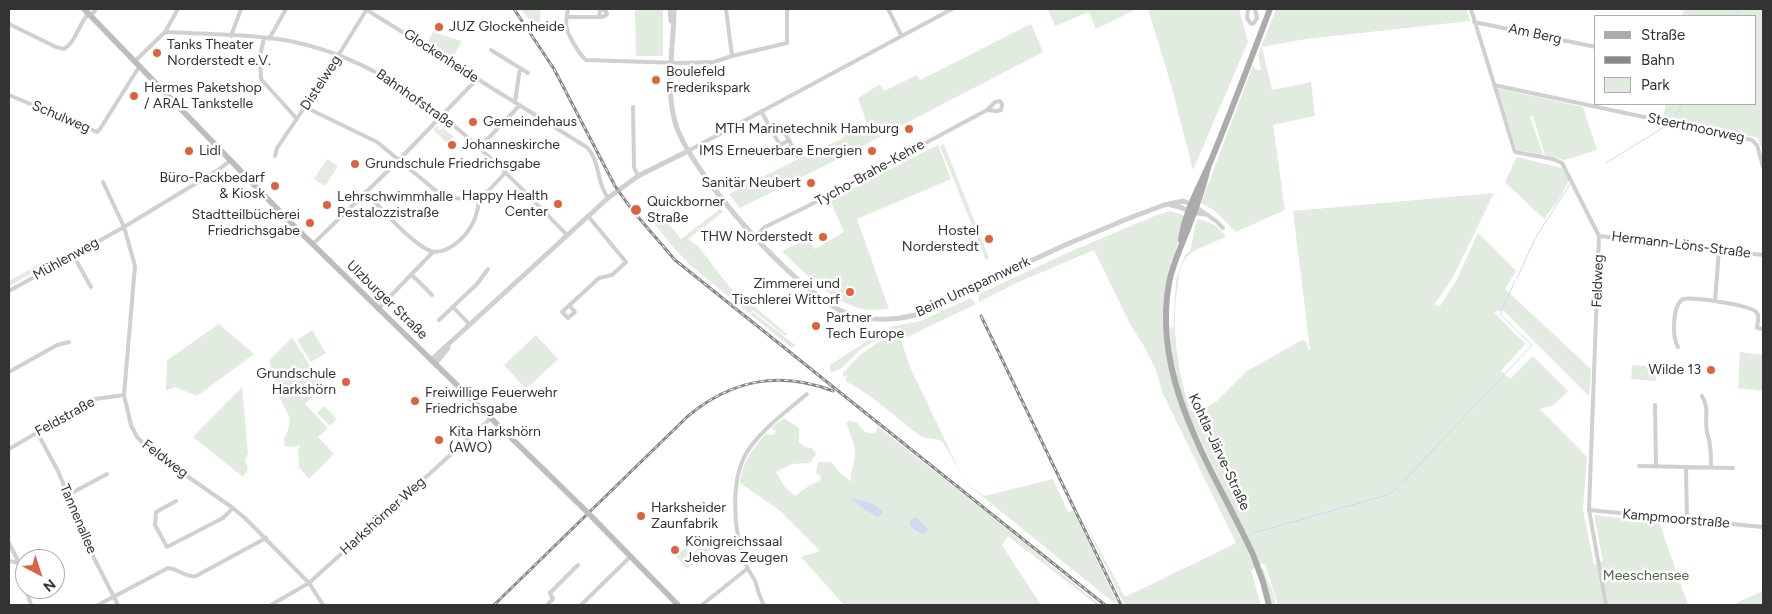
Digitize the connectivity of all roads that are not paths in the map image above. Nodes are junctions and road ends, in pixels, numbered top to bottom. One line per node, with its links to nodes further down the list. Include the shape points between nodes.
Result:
1 (96, 9): 16 (street)
2 (178, 9): 21 (street)
3 (241, 9): 23 (street)
4 (286, 9): 25 (street)
5 (367, 9): 28 (street, Distelweg); 35 (street, Glockenheide)
6 (568, 9): 17 (street)
7 (672, 9): 31 (street, Beim Umspannwerk)
8 (726, 9): 29 (street)
9 (788, 9): 29 (street, via 787,43)
10 (888, 9): 22 (street)
11 (952, 9): 22 (street)
12 (1248, 9): 13 (street, via 1247,18 1251,24 1257,18)
13 (1255, 9)
14 (1270, 9): 61 (main road, Kohtla-Järve-Straße)
15 (1470, 9): 19 (street, Feldweg)
16 (88, 13): 20 (street, via 64,49); 30 (main road, Ulzburger Straße)
17 (567, 17): 18 (street); 31 (street, via 568,31 586,60)
18 (599, 17)
19 (1474, 22): 26 (street, Am Berg); 36 (street, Feldweg)
20 (9, 24)
21 (165, 32): 23 (street, Bahnhofstraße); 30 (street)
22 (901, 35): 43 (street)
23 (231, 36): 24 (street, Bahnhofstraße)
24 (264, 38): 25 (street, Bahnhofstraße); 45 (street, via 260,56 261,79)
25 (269, 39): 28 (street, Bahnhofstraße, via 289,41)
26 (1594, 47)
27 (491, 50): 33 (street)
28 (339, 55): 40 (street, Distelweg); 44 (street, Bahnhofstraße, via 384,75)
29 (732, 56): 31 (street, via 714,62)
30 (134, 62): 32 (main road, Ulzburger Straße)
31 (671, 62): 49 (street, Beim Umspannwerk, via 673,113)
32 (139, 67): 37 (street, Schulweg, via 100,129 94,132); 52 (main road, Ulzburger Straße)
33 (520, 68): 34 (street); 38 (street)
34 (528, 73)
35 (477, 79): 38 (street, Glockenheide); 44 (street)
36 (1494, 85): 54 (street, Steertmoorweg, via 1752,140); 66 (street, Feldweg, via 1515,152 1562,163)
37 (9, 95)
38 (515, 102): 39 (street, Glockenheide)
39 (520, 105): 48 (street); 59 (street, Glockenheide, via 588,148 597,163)
40 (305, 107): 45 (street, Distelweg); 53 (street, via 377,142)
41 (633, 107): 56 (street, via 634,166)
42 (987, 110): 67 (street, Tycho-Brahe-Kehre, via 764,227)
43 (761, 111): 46 (street); 49 (street)
44 (442, 116): 48 (street, Bahnhofstraße); 53 (street)
45 (296, 119): 50 (street, Distelweg)
46 (772, 131): 47 (street, via 780,126); 47 (street, via 780,145)
47 (789, 140): 51 (street)
48 (479, 148): 55 (street, Bahnhofstraße)
49 (688, 151): 56 (street); 67 (street, Beim Umspannwerk)
50 (275, 156)
51 (797, 156)
52 (230, 161): 63 (street, Mühlenweg); 68 (main road, Ulzburger Straße)
53 (398, 161): 58 (street); 60 (street, via 448,197)
54 (1763, 167)
55 (506, 172): 60 (street); 65 (street, Bahnhofstraße)
56 (638, 176): 59 (street)
57 (103, 182): 63 (street)
58 (366, 192): 68 (street); 70 (street, via 420,245)
59 (608, 198): 62 (street)
60 (478, 201): 70 (street, via 477,215 468,232 447,250)
61 (1192, 209): 64 (street, Beim Umspannwerk); 67 (street, Beim Umspannwerk, via 1168,204 1127,218 924,311 896,319 860,317 836,308 791,273); 125 (main road, Kohtla-Järve-Straße, via 1183,226 1166,312 1174,381 1184,412 1256,563)
62 (588, 216): 65 (street); 79 (street, via 626,262 612,275 599,278)
63 (124, 227): 72 (street, Mühlenweg); 90 (street, Feldweg, via 135,266)
64 (1223, 228)
65 (567, 235): 83 (street)
66 (1599, 236): 69 (street, Hermann-Löns-Straße); 105 (street, Feldweg)
67 (755, 237)
68 (313, 244): 81 (main road, Ulzburger Straße)
69 (1719, 250): 71 (street, Hermann-Löns-Straße); 78 (street)
70 (433, 252): 74 (street)
71 (1763, 254)
72 (73, 255): 75 (street); 76 (street, Mühlenweg)
73 (488, 269): 80 (street)
74 (412, 275): 77 (street); 81 (street)
75 (91, 287)
76 (9, 290)
77 (432, 295)
78 (1715, 301): 84 (street, via 1756,310 1757,328); 86 (street, via 1688,298 1680,301 1676,309 1674,341)
79 (569, 305)
80 (453, 307): 82 (street); 83 (street)
81 (378, 309): 87 (main road, Ulzburger Straße)
82 (439, 320)
83 (470, 325): 87 (street)
84 (1763, 329)
85 (69, 342): 88 (street, via 57,345)
86 (1678, 348)
87 (433, 362): 93 (main road, Ulzburger Straße)
88 (9, 372)
89 (807, 394): 113 (street, via 751,446 742,461 738,475 736,520)
90 (124, 395): 94 (street, Feldstraße, via 95,399); 104 (street, Feldweg, via 131,425 144,445)
91 (1702, 396): 99 (street, via 1706,404)
92 (1655, 405): 97 (street)
93 (490, 419): 111 (main road, Ulzburger Straße, bridge); 114 (street, Harkshörner Weg)
94 (37, 432): 95 (street, Feldstraße); 102 (street, Tannenallee)
95 (9, 449)
96 (1639, 466): 97 (street)
97 (1656, 467): 98 (street)
98 (1686, 468): 99 (street); 106 (street)
99 (1711, 468): 100 (street)
100 (1733, 468)
101 (107, 474): 102 (street)
102 (68, 495): 115 (street, Tannenallee)
103 (176, 501): 104 (street, via 156,512 155,525 166,547 223,518)
104 (233, 508): 108 (street, Feldweg)
105 (1589, 510): 106 (street, Kampmoorstraße); 126 (street, Feldweg)
106 (1687, 520): 107 (street, Kampmoorstraße)
107 (1763, 527)
108 (266, 538): 114 (street, Feldweg); 115 (street, via 196,576 190,577 176,568 168,568)
109 (9, 543): 110 (street)
110 (15, 555)
111 (631, 556): 121 (street); 122 (main road, Ulzburger Straße)
112 (578, 566): 120 (street, via 550,593 553,599)
113 (748, 568): 123 (street); 124 (street)
114 (309, 583): 118 (street, Harkshörner Weg); 119 (street, Feldweg)
115 (113, 597): 116 (street); 117 (street, Tannenallee)
116 (98, 605)
117 (118, 605)
118 (271, 605)
119 (323, 605)
120 (549, 605)
121 (581, 605)
122 (678, 605)
123 (702, 605)
124 (764, 605)
125 (1270, 605)
126 (1606, 605)

